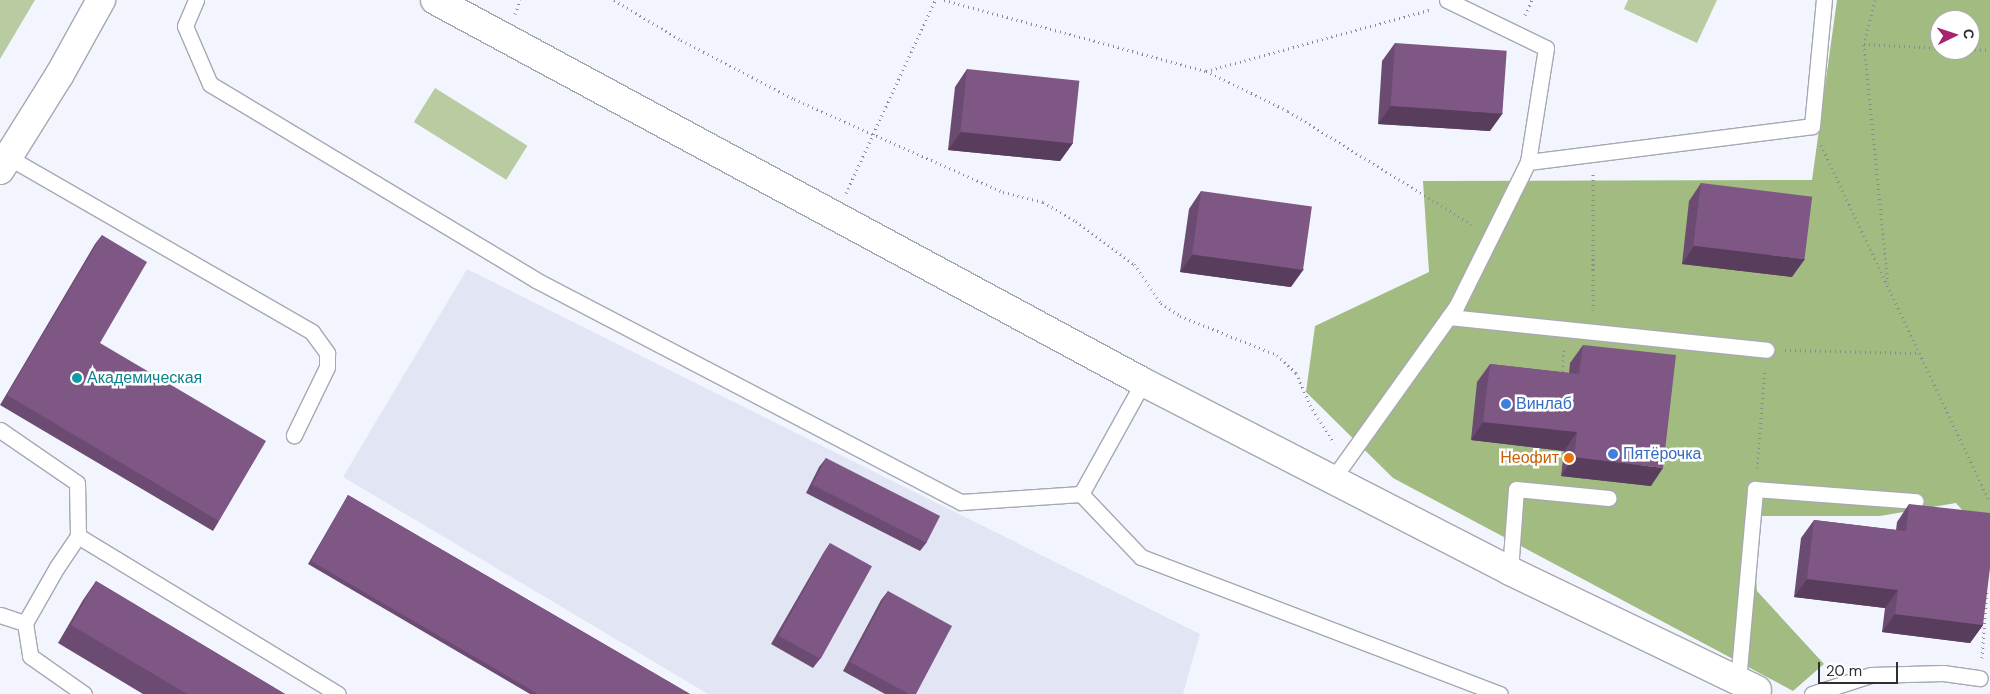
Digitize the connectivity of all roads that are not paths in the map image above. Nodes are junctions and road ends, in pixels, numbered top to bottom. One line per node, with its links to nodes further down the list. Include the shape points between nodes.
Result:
1 (101, 0): 7 (street, via 60,74)
2 (196, 0): 14 (lane, via 185,26 210,84 536,280 961,502)
3 (435, 0): 10 (street)
4 (1824, 0): 6 (lane, via 1812,126)
5 (1450, 2): 6 (lane, via 1546,48)
6 (1528, 162): 8 (lane)
7 (4, 163): 12 (lane, via 312,332 327,353 327,367)
8 (1449, 317): 9 (lane); 13 (lane)
9 (1766, 350)
10 (1143, 382): 13 (street); 14 (lane)
11 (0, 430): 17 (lane, via 77,483)
12 (294, 435)
13 (1339, 469): 18 (street)
14 (1081, 494): 25 (lane, via 1141,557)
15 (1609, 498): 18 (lane, via 1516,489)
16 (1916, 501): 22 (lane, via 1755,489)
17 (78, 536): 20 (lane); 24 (lane)
18 (1510, 571): 22 (street)
19 (0, 615): 20 (lane)
20 (25, 623): 23 (lane, via 30,656)
21 (1980, 678): 26 (lane, via 1943,673 1871,675)
22 (1756, 688)
23 (84, 694)
24 (338, 694)
25 (1500, 694)
26 (1812, 694)

